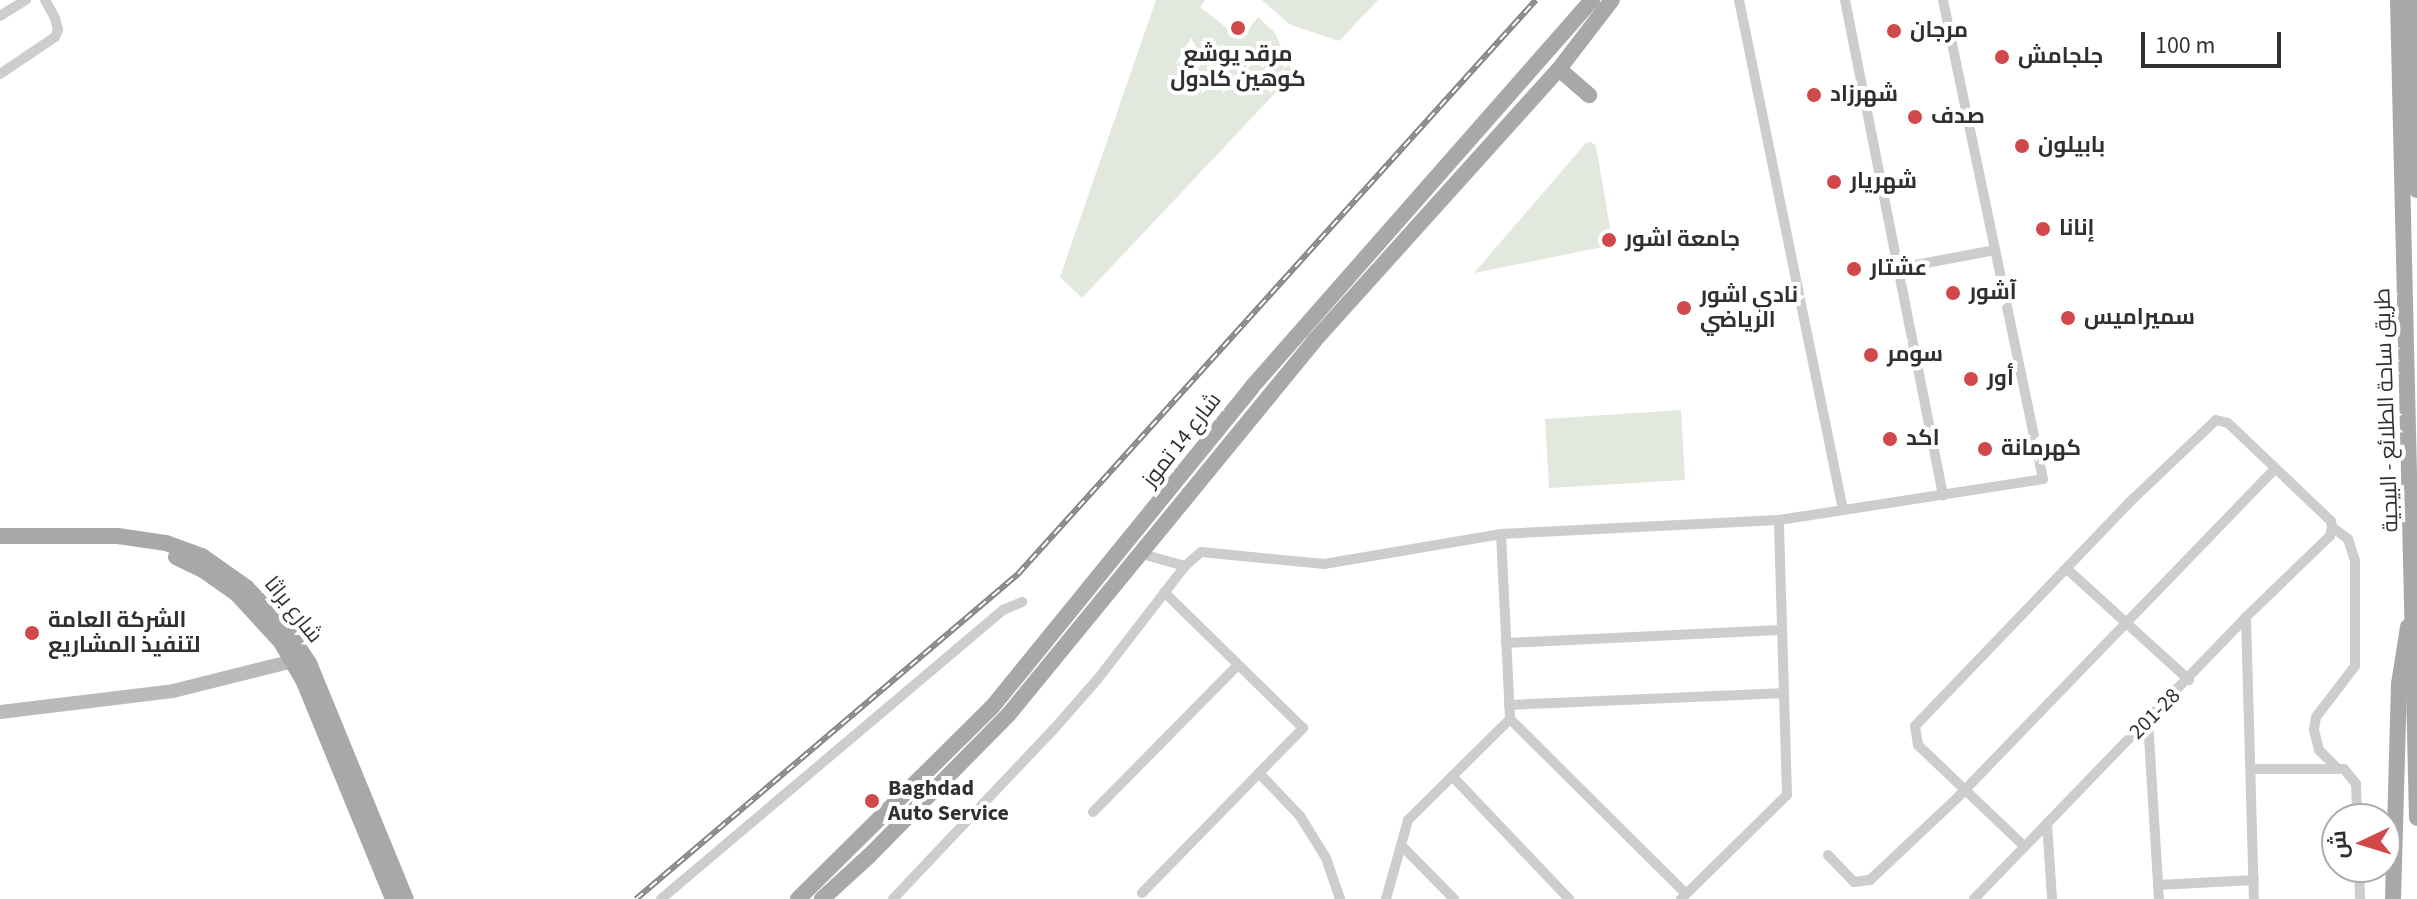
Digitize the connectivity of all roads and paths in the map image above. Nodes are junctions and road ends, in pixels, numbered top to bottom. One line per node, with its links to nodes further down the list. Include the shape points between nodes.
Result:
1 (26, 0): 10 (street)
2 (45, 0): 12 (street, via 55,18 55,37)
3 (1592, 0): 63 (main road, شارع 14 تموز, via 1251,388 993,706)
4 (1612, 0): 11 (main road, شارع 14 تموز)
5 (1739, 0): 19 (street)
6 (1845, 0): 16 (street)
7 (1943, 0): 15 (street)
8 (2398, 0): 28 (main road, طريق ساحة الطلائع - البيجية)
9 (2412, 0): 14 (main road)
10 (0, 16)
11 (1559, 69): 13 (main road); 25 (main road, شارع 14 تموز, via 1314,341)
12 (0, 74)
13 (1589, 95)
14 (2417, 190)
15 (1995, 250): 16 (street); 18 (street, via 2043,479)
16 (1899, 268): 18 (street)
17 (2274, 470): 21 (street); 27 (street, via 2228,423 2216,420); 32 (street)
18 (1943, 495): 19 (street)
19 (1843, 510): 20 (street)
20 (1779, 520): 22 (street); 33 (street)
21 (2332, 527): 31 (street, 201-28, via 2330,536); 43 (street, via 2348,539 2355,561 2358,619 2355,666 2316,717 2319,750)
22 (1501, 534): 26 (street, via 1324,564 1201,552); 34 (street)
23 (0, 536): 61 (main road, شارع براثا, via 157,541 202,556 246,587 309,663)
24 (0, 545): 35 (main road, شارع براثا, via 118,545 188,562 266,622)
25 (1142, 554): 26 (street); 64 (main road, شارع 14 تموز, via 1009,714)
26 (1185, 566): 29 (street)
27 (2067, 569): 32 (street); 47 (street, via 1915,726 1918,745)
28 (2414, 577): 48 (main road, طريق ساحة الطلائع - البيجية); 74 (main road, via 2399,684)
29 (1164, 592): 36 (street); 65 (street, via 1097,680)
30 (1022, 602): 62 (street, via 1003,610)
31 (2246, 617): 37 (street, 201-28); 44 (street)
32 (2125, 622): 37 (street); 47 (street)
33 (1782, 630): 34 (street); 38 (street)
34 (1506, 643): 39 (street)
35 (293, 661): 40 (street, via 173,691); 60 (main road, شارع براثا)
36 (1238, 665): 45 (street, via 1303,728); 50 (street)
37 (2189, 680): 42 (street, 201-28)
38 (1784, 693): 39 (street); 59 (street, via 1787,795)
39 (1509, 705): 41 (street)
40 (0, 712)
41 (1510, 719): 46 (street); 59 (street)
42 (2148, 720): 52 (street, 201-28); 57 (street)
43 (2335, 766): 44 (street); 49 (street, via 2354,779)
44 (2252, 769): 56 (street)
45 (1259, 773): 58 (street); 66 (street, via 1300,816 1326,858)
46 (1452, 776): 53 (street, via 1408,820); 69 (street)
47 (1965, 788): 54 (street); 55 (street, via 1870,880 1854,882)
48 (2417, 797): 51 (main road, طريق ساحة الطلائع - البيجية)
49 (2356, 803)
50 (1093, 812)
51 (2417, 818)
52 (2047, 823): 54 (street, 201-28); 71 (street)
53 (1401, 845): 67 (street); 68 (street)
54 (2024, 846): 70 (street, 201-28)
55 (1828, 855)
56 (2254, 880): 57 (street); 73 (street)
57 (2158, 885): 72 (street)
58 (1142, 893)
59 (1683, 897)
60 (393, 899)
61 (406, 899)
62 (661, 899)
63 (798, 899)
64 (822, 899)
65 (893, 899)
66 (1340, 899)
67 (1386, 899)
68 (1454, 899)
69 (1569, 899)
70 (1974, 899)
71 (2052, 899)
72 (2159, 899)
73 (2254, 899)
74 (2393, 899)

